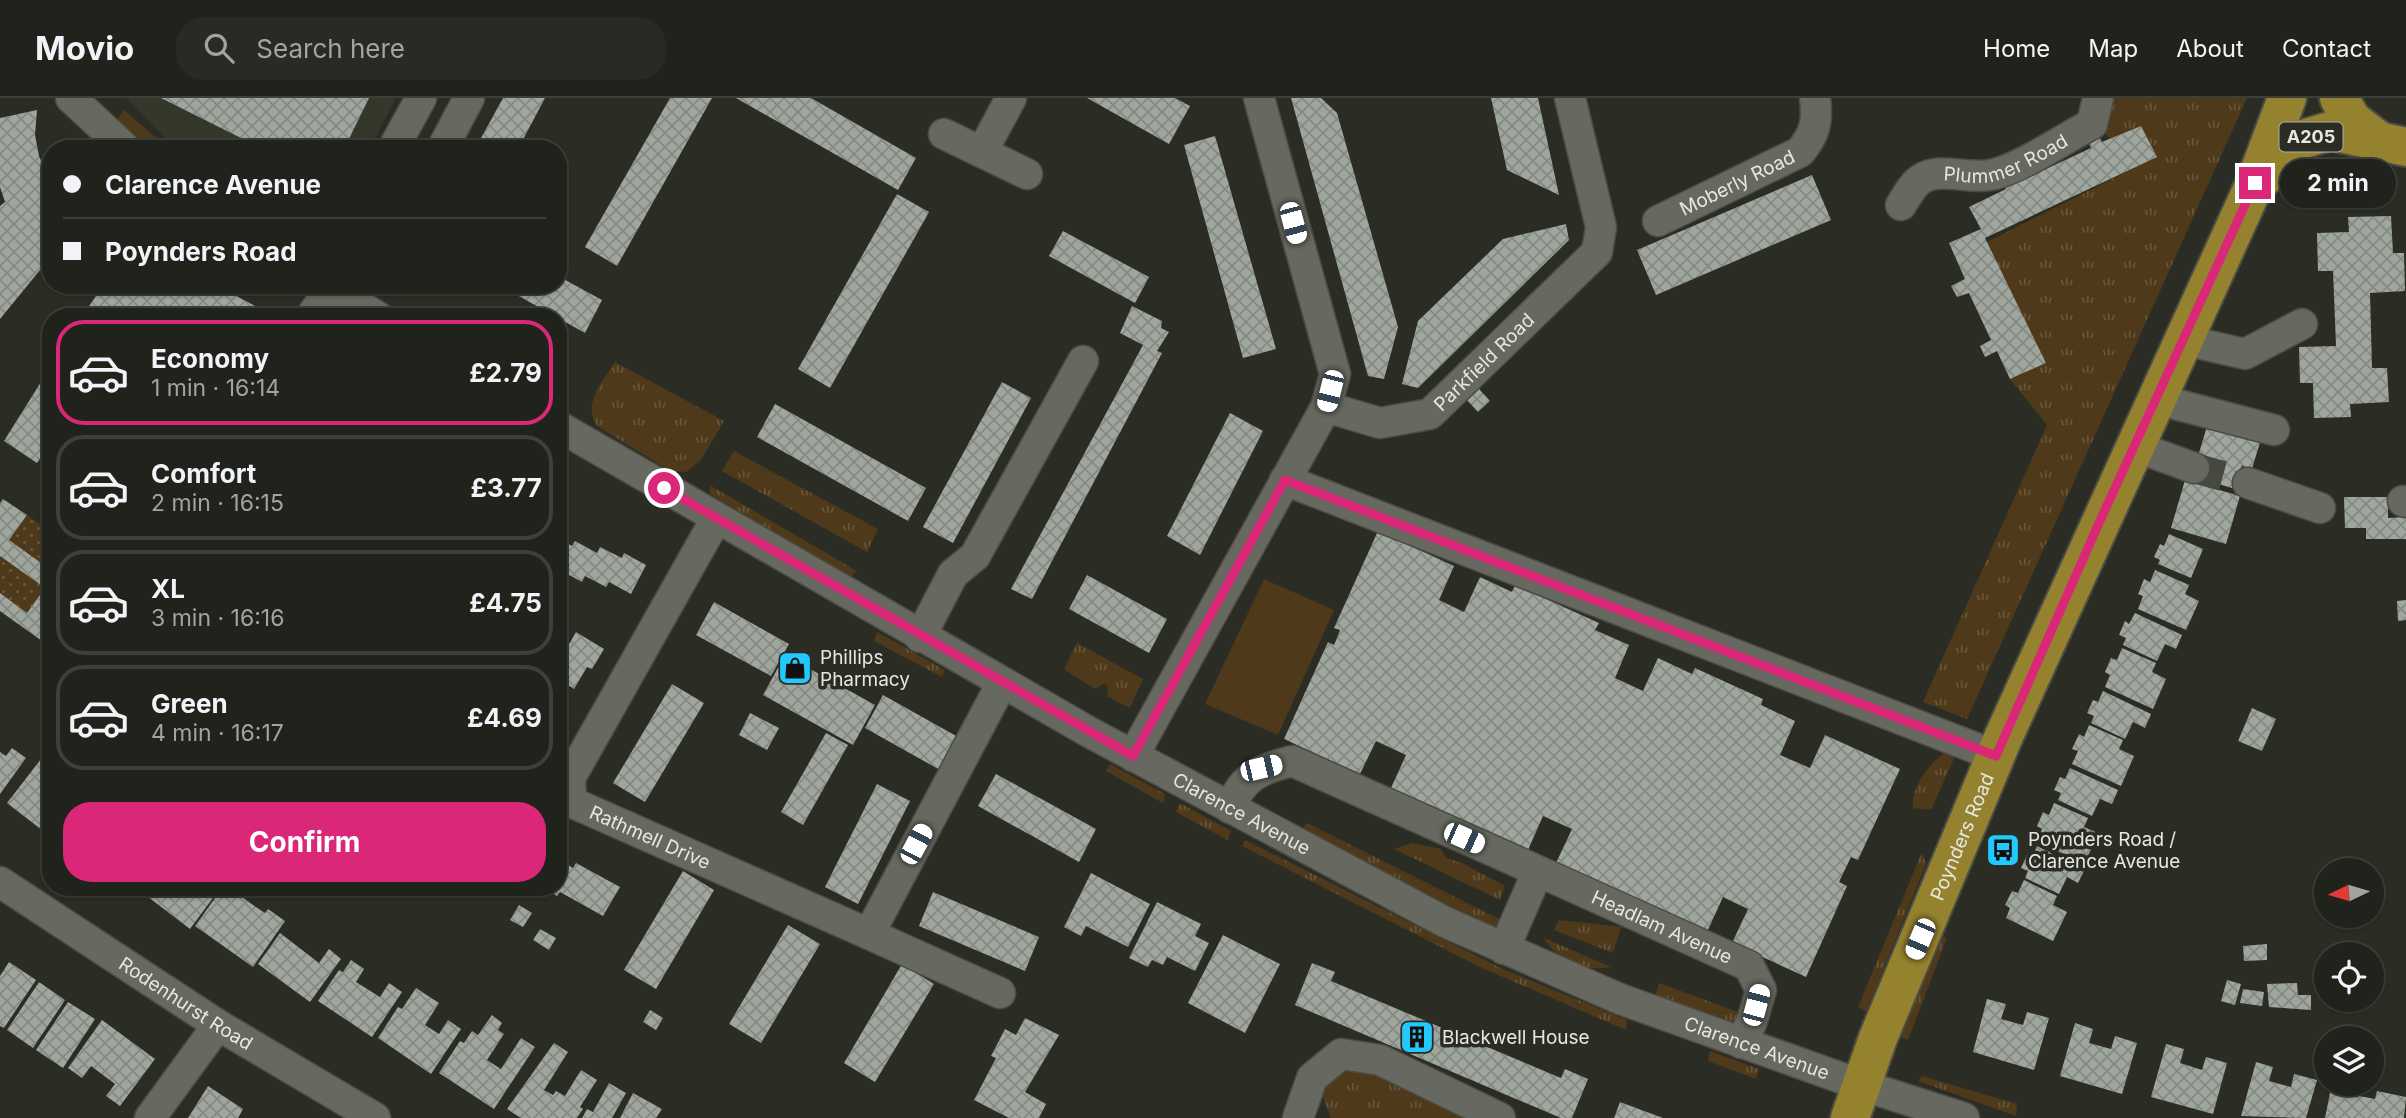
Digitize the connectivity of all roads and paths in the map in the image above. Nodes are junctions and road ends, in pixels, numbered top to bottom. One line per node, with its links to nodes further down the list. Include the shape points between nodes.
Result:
1 (71, 98): 12 (street)
2 (421, 98): 13 (street)
3 (469, 98): 14 (street)
4 (1012, 98): 16 (street)
5 (1259, 98): 27 (street, via 1335,374)
6 (1570, 98): 27 (street, Parkfield Road, via 1601,227 1597,252 1430,414 1380,423)
7 (1815, 98): 20 (street, Moberly Road, via 1814,135 1800,152)
8 (2098, 98): 19 (street, Plummer Road, via 2092,124 1997,173 1971,179 1944,172 1922,179)
9 (2287, 98): 18 (highway, Poynders Road / A205)
10 (2339, 98): 15 (highway, A205, via 2351,120)
11 (944, 134): 16 (street)
12 (116, 140)
13 (398, 140)
14 (447, 140)
15 (2395, 146): 18 (highway, A205, via 2330,131 2290,143 2268,174)
16 (982, 152): 17 (street)
17 (1027, 174)
18 (2255, 183): 24 (highway, Poynders Road / A205)
19 (1901, 205)
20 (1658, 221)
21 (340, 294): 22 (street)
22 (363, 308)
23 (2302, 324): 24 (street, via 2245,354)
24 (2184, 340): 26 (highway, Poynders Road / A205)
25 (1083, 361): 36 (street, via 975,556 953,574)
26 (2156, 399): 28 (street); 30 (highway, Poynders Road / A205)
27 (1326, 407): 32 (street)
28 (2274, 430)
29 (567, 431): 35 (street, Clarence Avenue)
30 (2134, 446): 31 (street); 39 (highway, Poynders Road / A205)
31 (2194, 468)
32 (1285, 480): 38 (street); 39 (street)
33 (2248, 483): 34 (street)
34 (2320, 508)
35 (716, 519): 36 (street, Clarence Avenue); 40 (street, Rathmell Drive, via 570,778)
36 (920, 637): 37 (street, Clarence Avenue)
37 (1002, 683): 38 (street, Clarence Avenue); 45 (street)
38 (1133, 756): 42 (street, Clarence Avenue)
39 (1996, 756): 50 (highway, Poynders Road / A205)
40 (567, 793)
41 (567, 804): 45 (street, Rathmell Drive)
42 (1230, 808): 43 (street, Headlam Avenue, via 1237,791 1261,768 1292,761); 46 (street, Clarence Avenue)
43 (1538, 871): 46 (street); 49 (street, Headlam Avenue, via 1749,966 1761,990)
44 (0, 882): 48 (street, Rodenhurst Road)
45 (869, 934): 47 (street, Rathmell Drive)
46 (1504, 949): 49 (street, Clarence Avenue, via 1620,999)
47 (1000, 993)
48 (218, 1026): 52 (street); 53 (street, Rodenhurst Road)
49 (1741, 1043): 50 (street, Clarence Avenue)
50 (1855, 1102): 55 (street, Clarence Avenue)
51 (1301, 1116): 54 (street, via 1312,1078 1341,1054 1380,1060)
52 (150, 1118)
53 (375, 1118)
54 (1500, 1118)
55 (1964, 1118)

